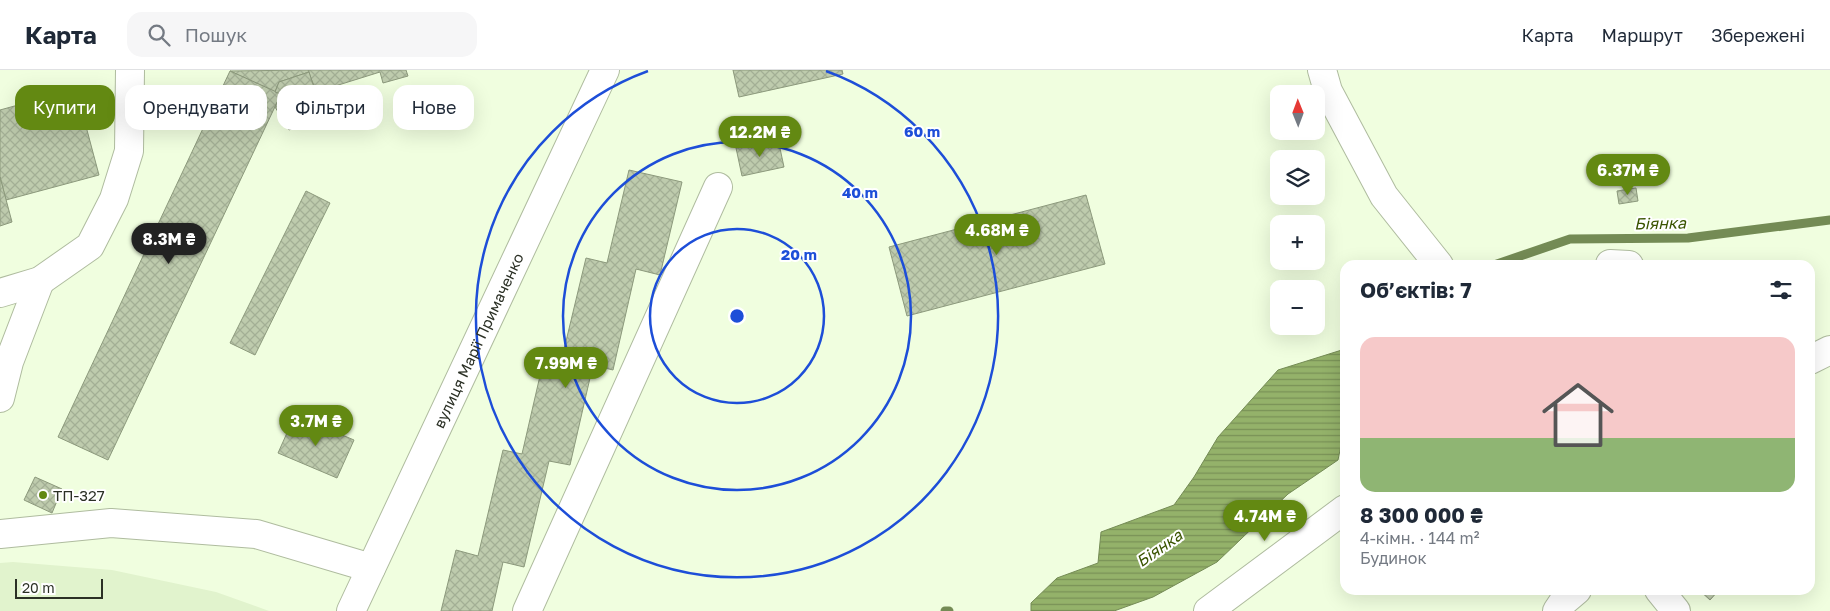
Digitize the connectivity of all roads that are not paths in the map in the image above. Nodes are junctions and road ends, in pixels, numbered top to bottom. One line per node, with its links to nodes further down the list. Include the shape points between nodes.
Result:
1 (130, 70): 6 (street, via 129,151 114,199 90,246)
2 (605, 70): 13 (street, вулиця Марії Примаченко)
3 (1322, 70): 5 (street, via 1328,91 1384,196)
4 (718, 187): 17 (street)
5 (1435, 260)
6 (40, 281): 7 (street); 10 (street, via 9,362)
7 (0, 293)
8 (1830, 350): 9 (street)
9 (1815, 358)
10 (0, 398)
11 (1340, 513): 18 (street)
12 (0, 534): 13 (street, via 111,523 256,534)
13 (371, 568): 16 (street, вулиця Марії Примаченко)
14 (1571, 595): 19 (street)
15 (1663, 595): 20 (street)
16 (351, 611)
17 (527, 611)
18 (1208, 611)
19 (1557, 611)
20 (1676, 611)

